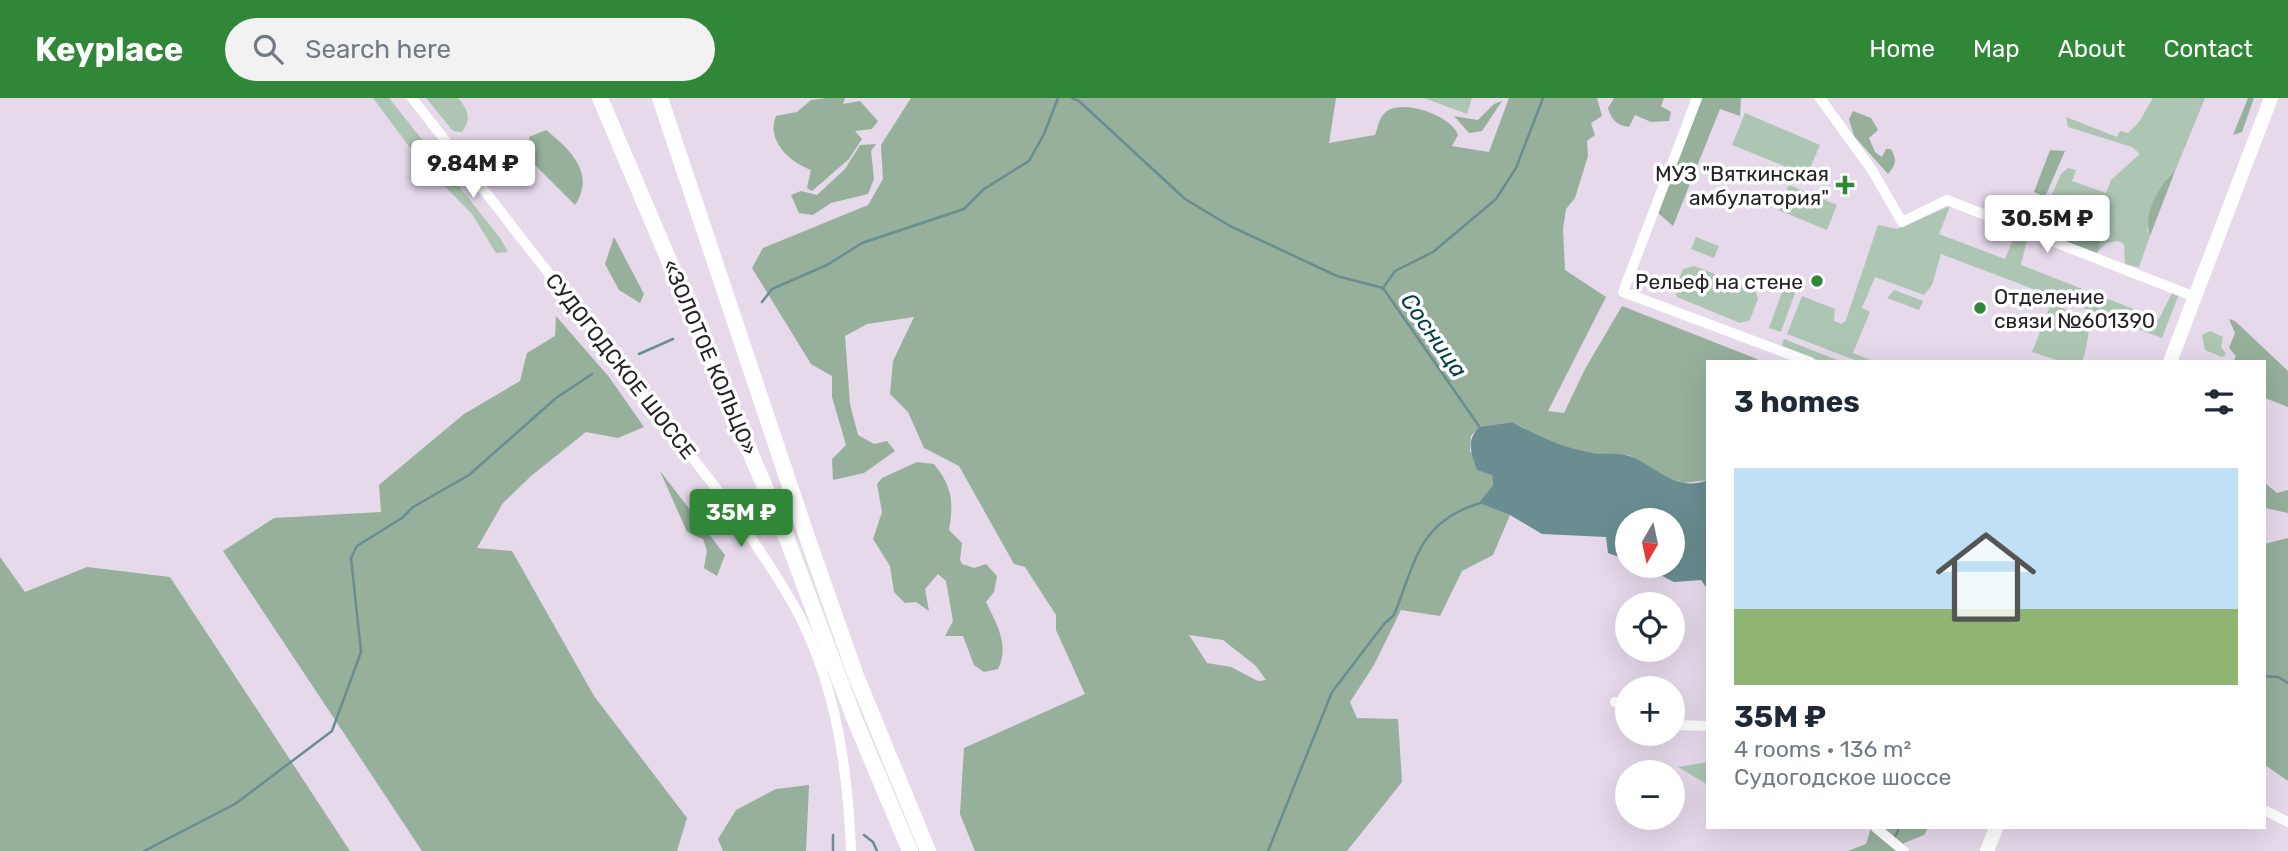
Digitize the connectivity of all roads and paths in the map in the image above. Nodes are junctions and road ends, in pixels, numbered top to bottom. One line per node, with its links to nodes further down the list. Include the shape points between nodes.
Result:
1 (412, 98): 16 (street, СУДОГОДСКОЕ ШОССЕ, via 716,488 799,615 842,744)
2 (600, 98): 17 (main road, «ЗОЛОТОЕ КОЛЬЦО», via 787,539)
3 (660, 98): 18 (main road, «ЗОЛОТОЕ КОЛЬЦО», via 856,676)
4 (1697, 98): 8 (street, via 1623,292)
5 (1820, 98): 7 (street, via 1872,170 1902,222 1947,200)
6 (2271, 98): 7 (street)
7 (2195, 297): 9 (street)
8 (1805, 360)
9 (2172, 360)
10 (1685, 725): 11 (street)
11 (1706, 726)
12 (2266, 811): 13 (street)
13 (2288, 822)
14 (1877, 829): 19 (street)
15 (1996, 829): 20 (street)
16 (851, 851)
17 (910, 851)
18 (928, 851)
19 (1904, 851)
20 (1987, 851)

